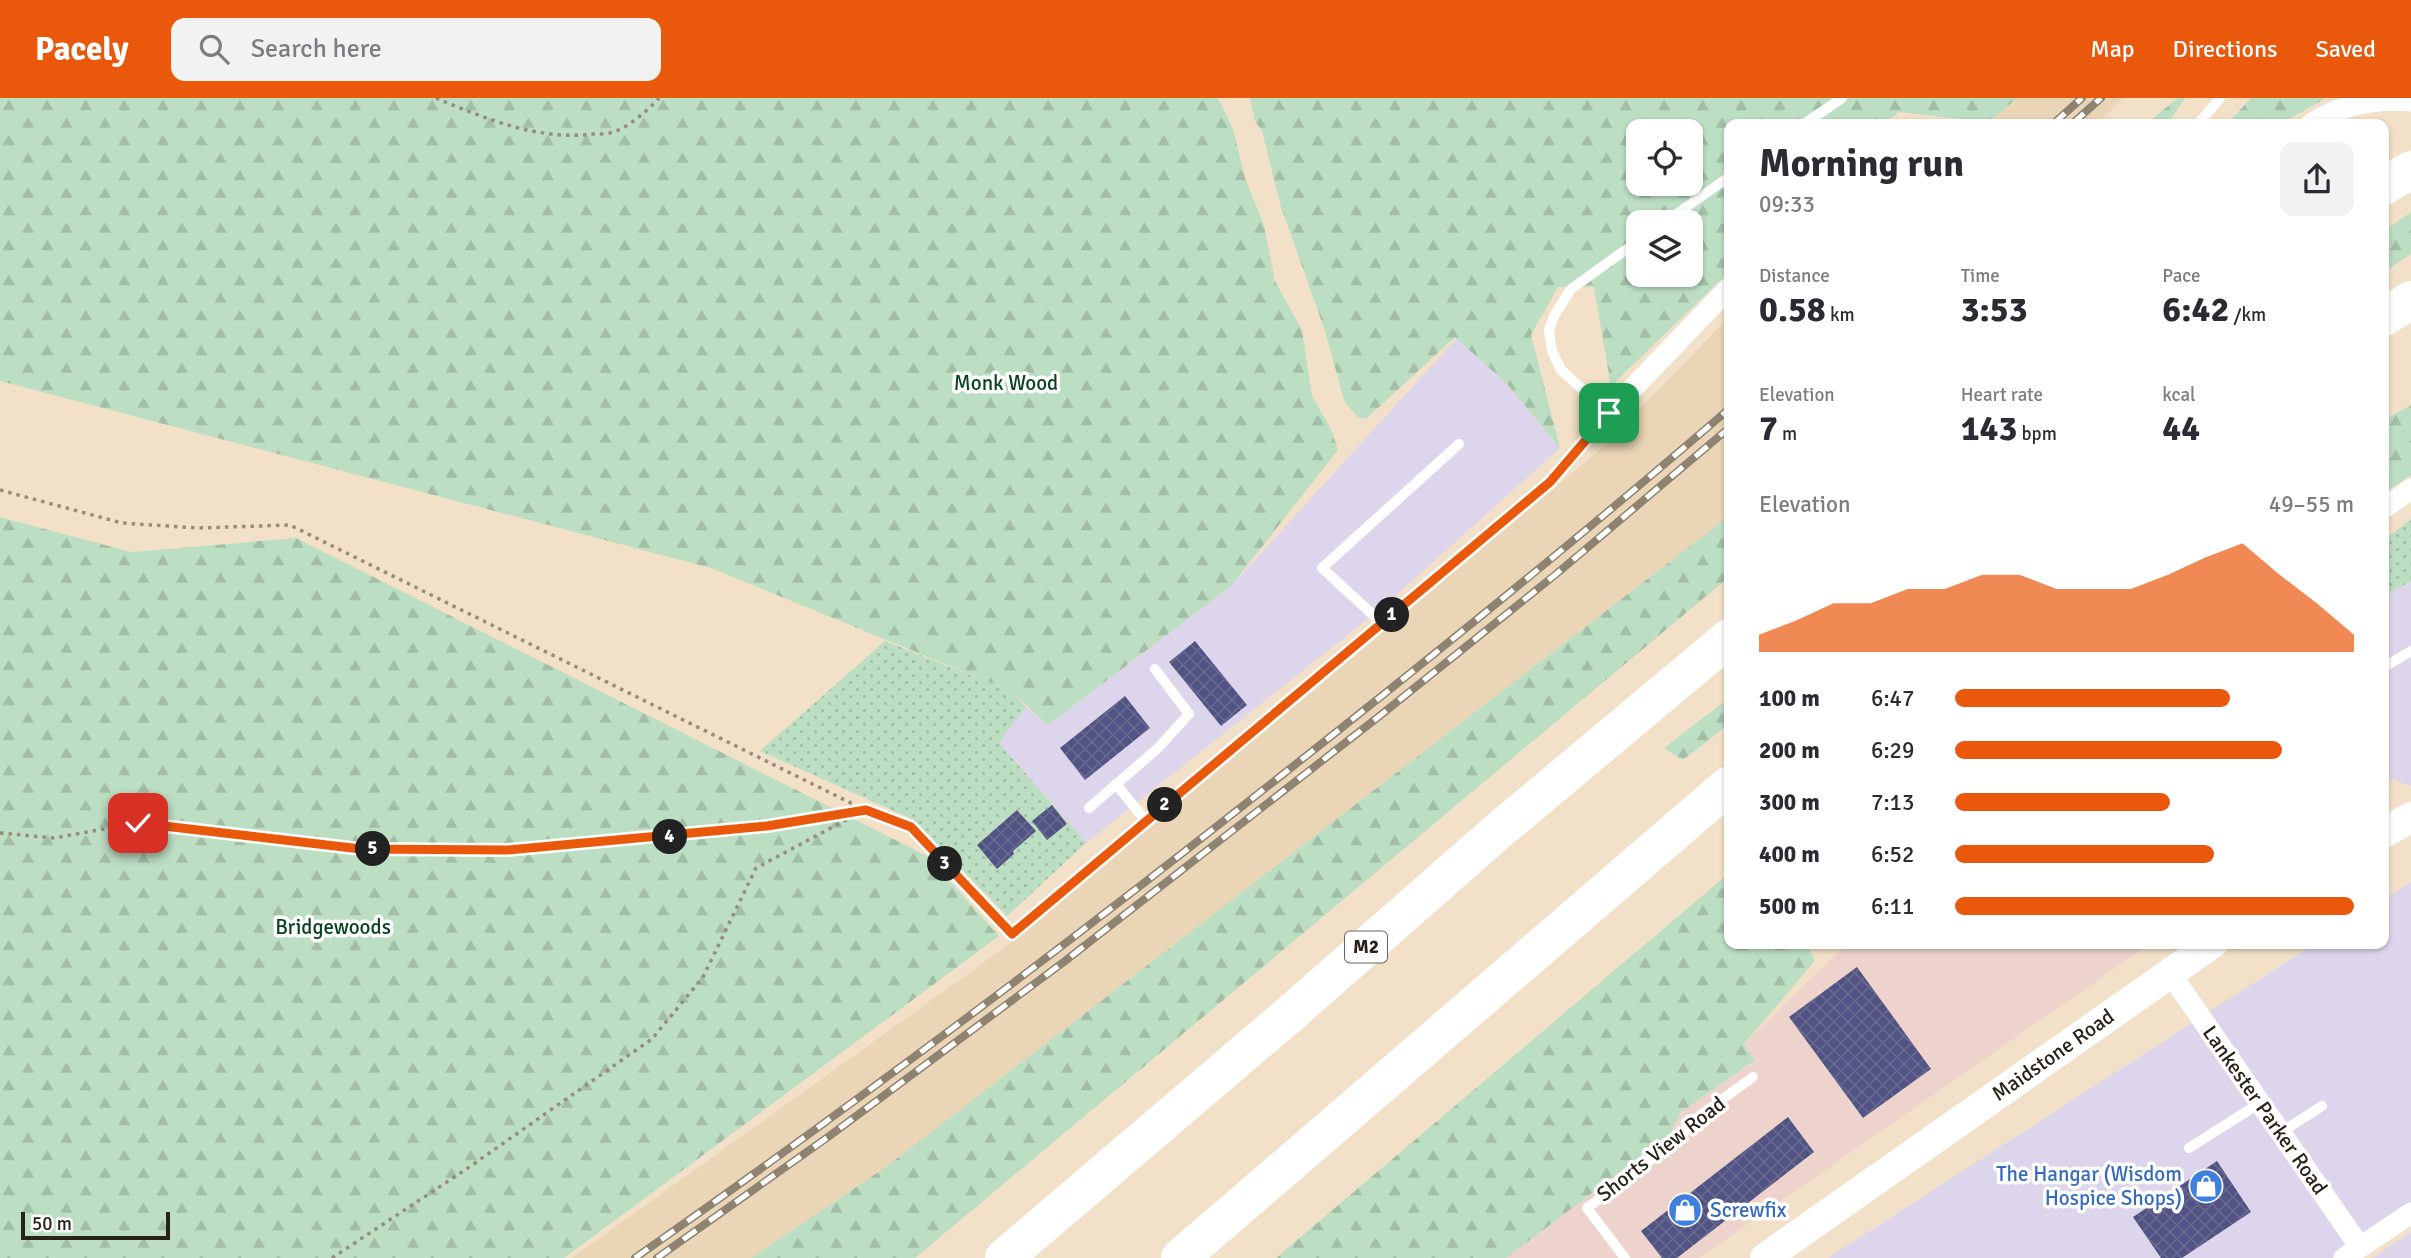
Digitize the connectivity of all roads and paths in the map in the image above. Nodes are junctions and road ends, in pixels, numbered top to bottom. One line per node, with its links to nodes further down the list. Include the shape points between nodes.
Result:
1 (436, 98): 2 (path, via 483,118 573,137 614,132)
2 (659, 98)
3 (1842, 98): 6 (lane)
4 (2220, 98): 7 (lane)
5 (2411, 101): 8 (street, via 2386,99 2349,106)
6 (1811, 119)
7 (2202, 119)
8 (2319, 119)
9 (2411, 170): 11 (highway)
10 (1724, 181): 12 (lane)
11 (2389, 183)
12 (1682, 210)
13 (1626, 250): 17 (lane, via 1571,289 1549,330 1561,370)
14 (1724, 293): 17 (street)
15 (2411, 300): 16 (highway)
16 (2389, 314)
17 (1609, 413): 22 (lane, via 1550,482)
18 (1459, 444): 22 (lane, via 1322,568)
19 (2411, 489): 21 (street)
20 (0, 490): 30 (path, via 122,523 198,528 290,525)
21 (2389, 504)
22 (1382, 623): 31 (lane)
23 (1724, 642): 44 (highway, M2)
24 (2411, 650): 25 (lane)
25 (2389, 664)
26 (1155, 669): 27 (lane, via 1189,714)
27 (1116, 785): 29 (lane); 31 (lane)
28 (1724, 789): 45 (highway)
29 (1089, 808)
30 (866, 810): 32 (path, via 767,826 507,850 361,849 138,823 54,838); 33 (path, via 911,827); 43 (path, via 756,868 703,976 652,1039)
31 (1146, 821): 33 (lane)
32 (0, 833)
33 (1012, 934)
34 (2204, 949): 35 (main road, Maidstone Road)
35 (2170, 973): 37 (street, Lankester Parker Road); 47 (main road, Maidstone Road)
36 (1753, 1077): 46 (lane, Shorts View Road, via 1587,1208)
37 (2260, 1103): 39 (street, Lankester Parker Road); 40 (lane)
38 (2322, 1106): 39 (lane)
39 (2280, 1133): 42 (street, Lankester Parker Road)
40 (2189, 1148)
41 (2411, 1213): 42 (street)
42 (2352, 1253)
43 (332, 1258)
44 (1004, 1258)
45 (1180, 1258)
46 (1625, 1258)
47 (1766, 1258)

